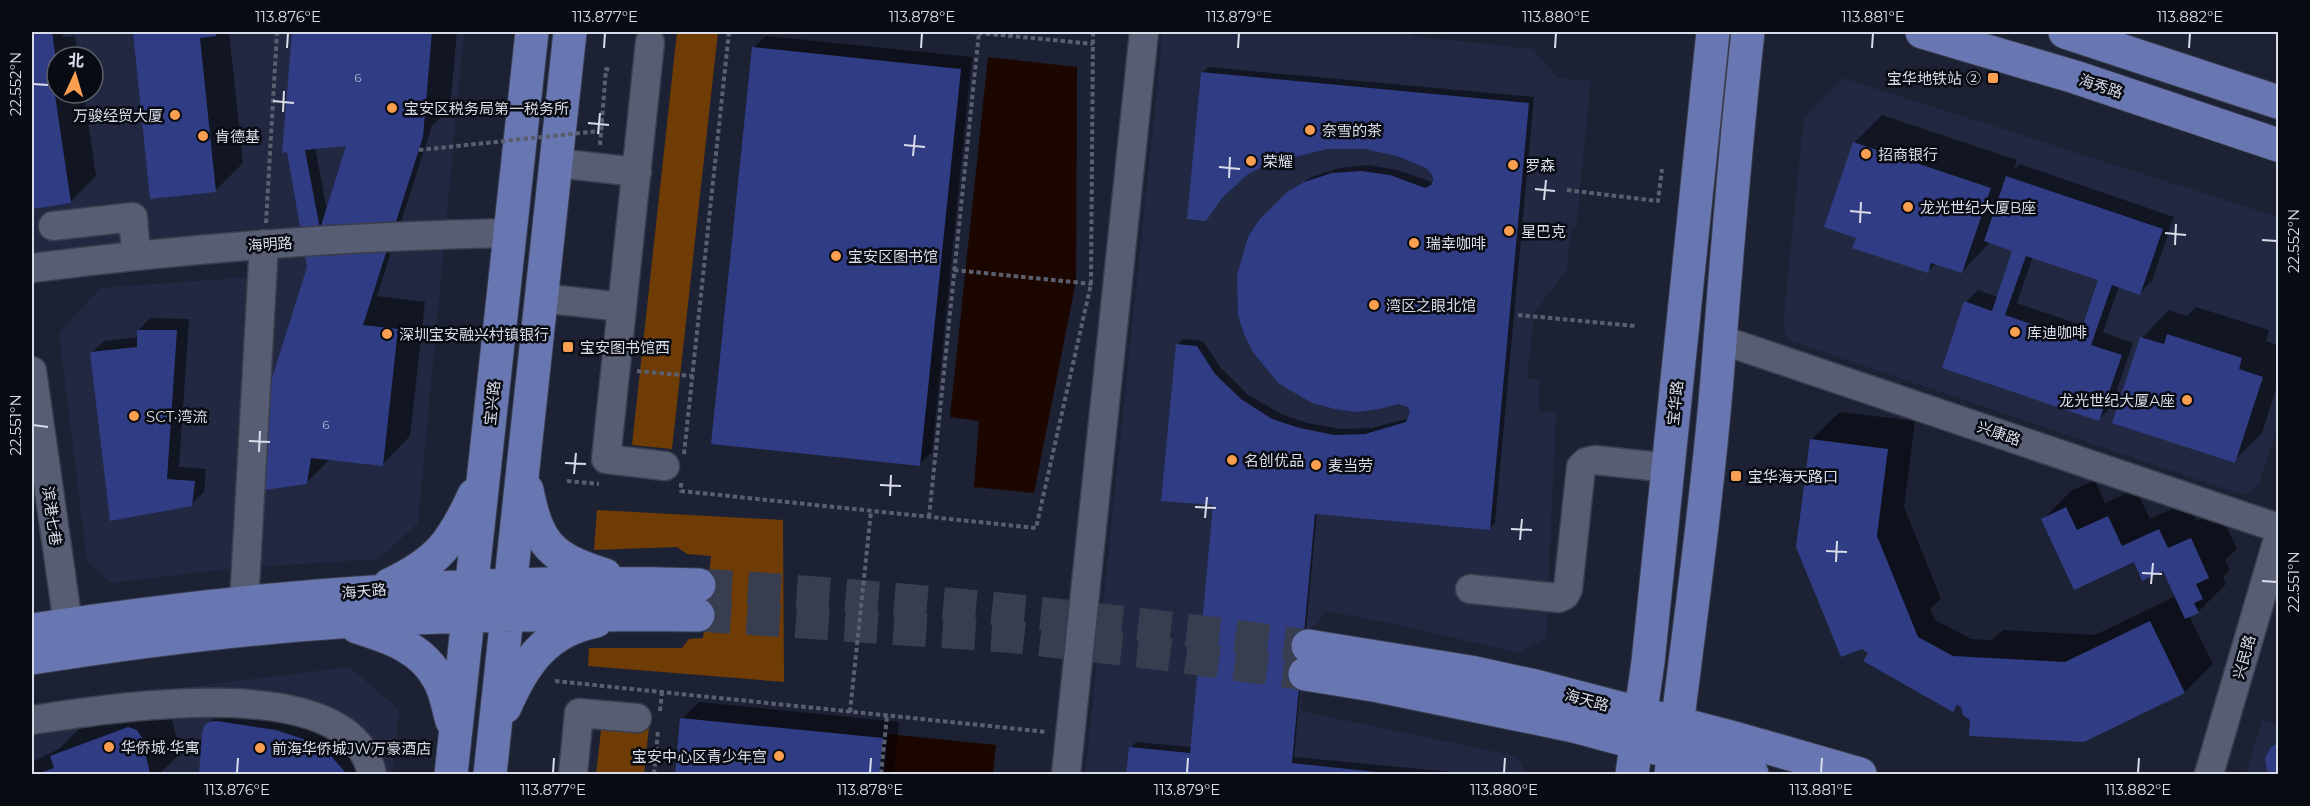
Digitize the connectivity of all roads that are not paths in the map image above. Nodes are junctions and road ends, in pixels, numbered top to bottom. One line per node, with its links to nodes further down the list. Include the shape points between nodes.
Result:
1 (532, 32): 18 (main road, 宝兴路)
2 (570, 32): 15 (main road)
3 (1144, 32): 55 (street)
4 (1713, 32): 27 (main road, 宝华路)
5 (1748, 32): 24 (main road)
6 (1922, 32): 10 (main road, 海秀路)
7 (2065, 32): 9 (main road)
8 (650, 42): 16 (street)
9 (2101, 43): 10 (main road, via 2087,43 2074,57 2075,70); 11 (main road)
10 (2087, 81): 14 (main road, 海秀路)
11 (2235, 86): 12 (main road); 13 (main road)
12 (2278, 89)
13 (2278, 102)
14 (2278, 145)
15 (556, 164): 16 (street); 22 (main road)
16 (637, 172): 23 (street)
17 (53, 226): 20 (street, via 133,218)
18 (509, 232): 19 (street, 海明路); 28 (main road, 宝兴路)
19 (264, 244): 20 (street, 海明路); 37 (street)
20 (151, 245): 21 (street, 海明路)
21 (32, 268)
22 (541, 298): 23 (street); 29 (main road)
23 (622, 307): 26 (street, via 606,459)
24 (1719, 339): 30 (street, 兴康路); 50 (main road)
25 (32, 371): 41 (street, 滨港七巷)
26 (677, 467)
27 (1669, 468): 34 (street, via 1594,460 1581,467 1565,595 1559,598); 47 (main road, 宝华路)
28 (484, 471): 33 (main road, 宝兴路); 35 (main road, via 446,546 409,576)
29 (523, 471): 32 (main road, via 532,514 550,548 578,567); 36 (main road)
30 (2278, 528)
31 (2278, 539): 59 (street, 兴民路)
32 (630, 582): 36 (main road, 海天路); 38 (main road, 海天路, via 699,600)
33 (472, 584): 35 (main road, 海天路); 36 (main road, 海天路); 39 (main road, 宝兴路)
34 (1470, 589)
35 (378, 590): 37 (main road, 海天路)
36 (509, 599): 38 (main road, 海天路); 39 (main road, 海天路); 49 (main road)
37 (244, 603): 41 (main road, 海天路)
38 (630, 615): 49 (main road, via 582,624 536,652 514,687)
39 (468, 616): 40 (main road, 海天路); 48 (main road, 宝兴路)
40 (338, 622): 43 (main road, 海天路); 48 (main road, via 386,636 410,647 422,658 439,679)
41 (68, 624): 42 (main road, 海天路)
42 (32, 630)
43 (32, 658)
44 (1307, 660): 47 (main road, 海天路, via 1470,672)
45 (637, 718): 54 (street, via 579,713)
46 (32, 720): 51 (street, via 182,703 274,707 315,717 348,734 366,755)
47 (1638, 728): 50 (main road, 海天路); 56 (main road, 宝华路)
48 (456, 732): 52 (main road, 宝兴路)
49 (494, 734): 53 (main road)
50 (1674, 750): 57 (main road, 海天路); 58 (main road, 海天路)
51 (372, 774)
52 (451, 774)
53 (490, 774)
54 (573, 774)
55 (1066, 774)
56 (1632, 774)
57 (1752, 774)
58 (1860, 774)
59 (2209, 774)

